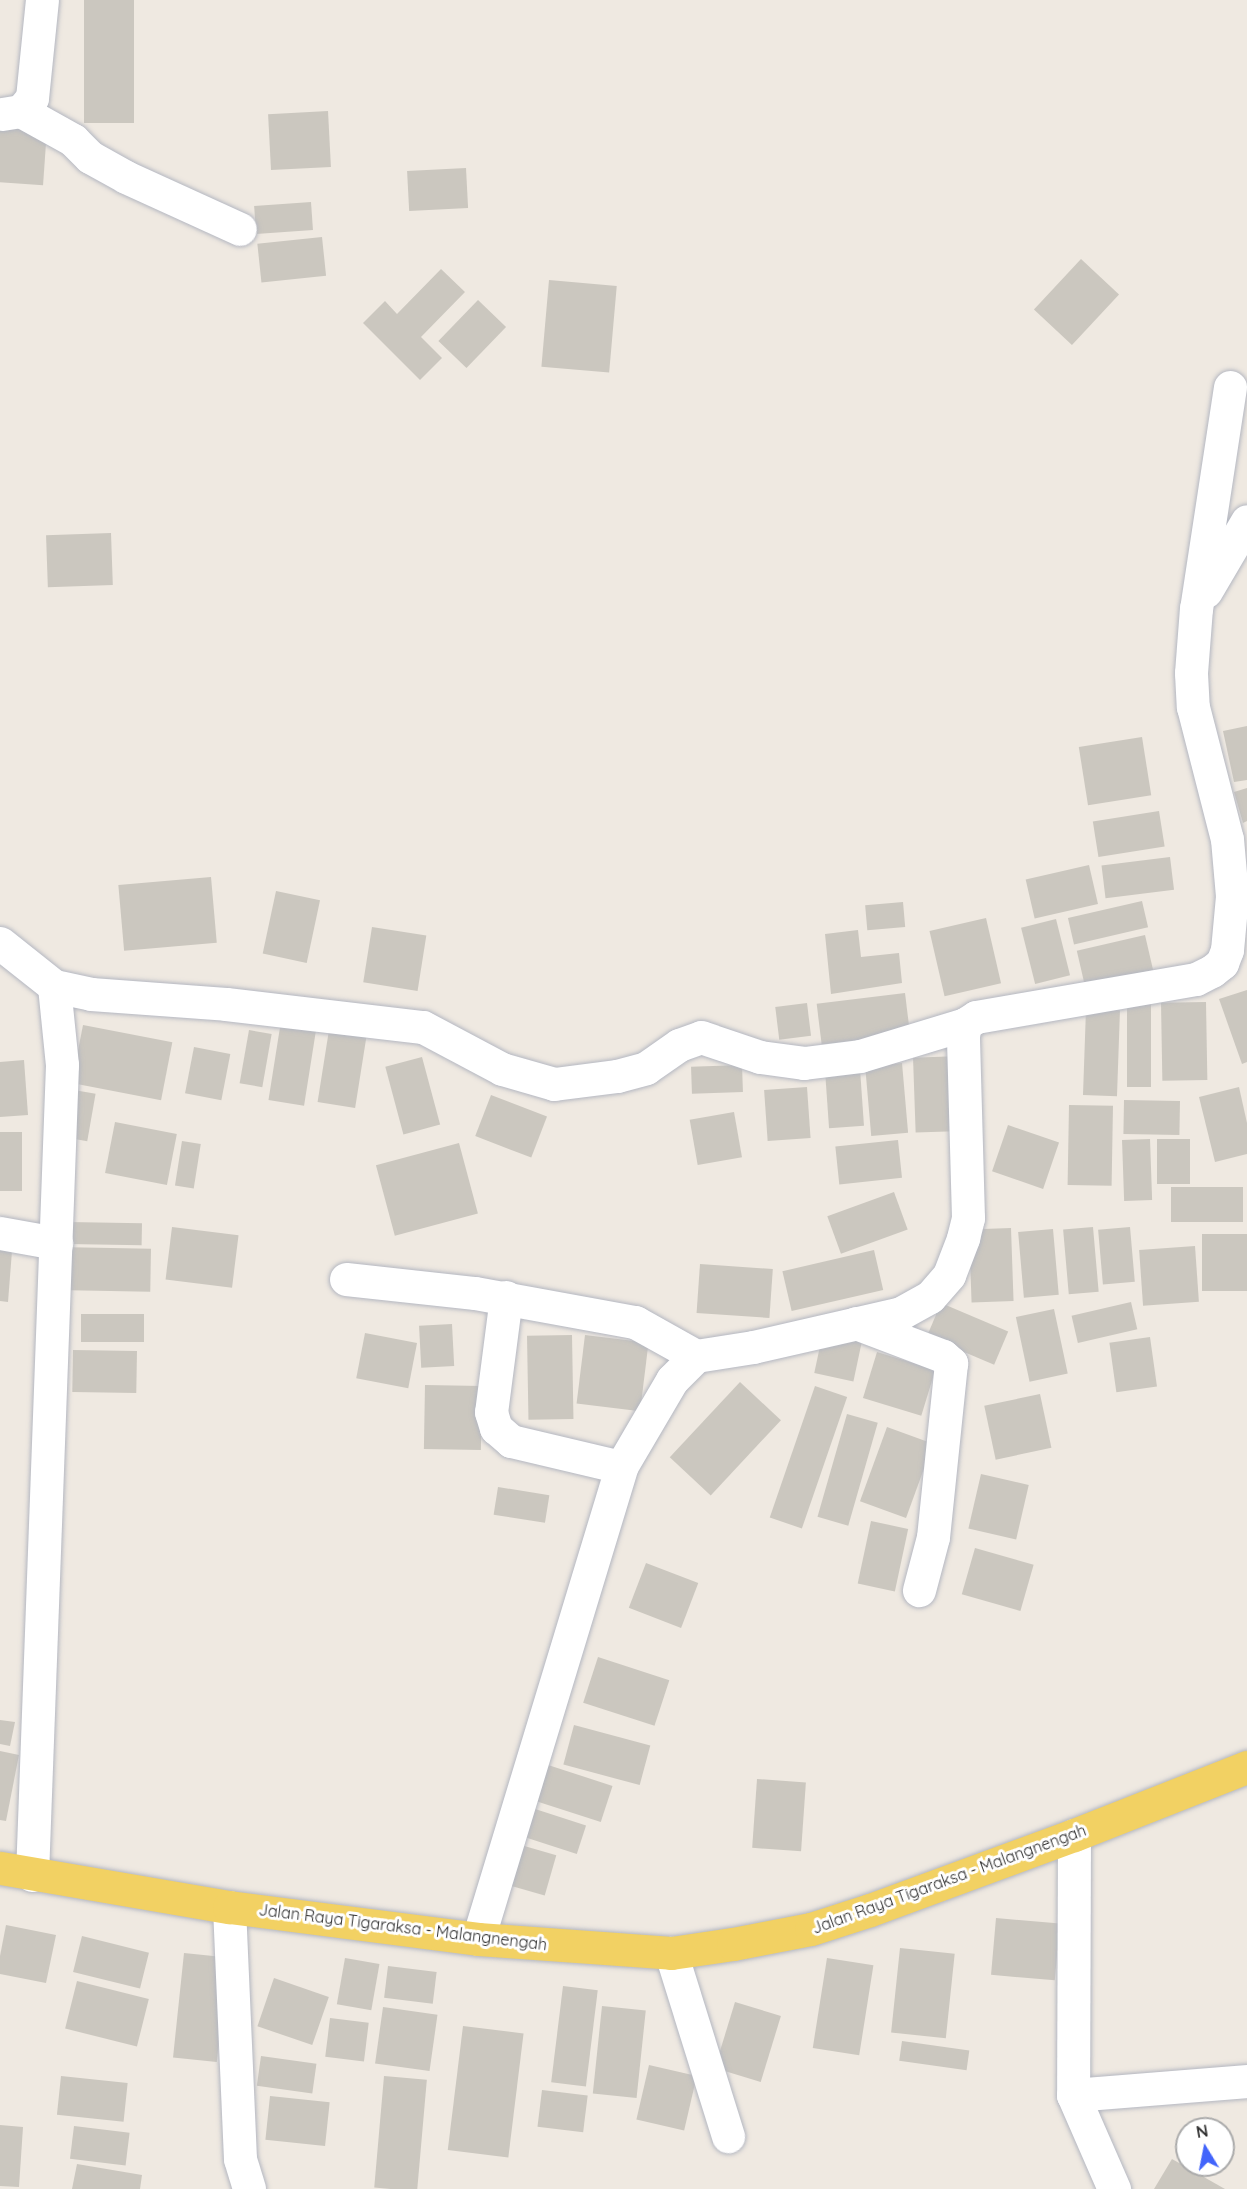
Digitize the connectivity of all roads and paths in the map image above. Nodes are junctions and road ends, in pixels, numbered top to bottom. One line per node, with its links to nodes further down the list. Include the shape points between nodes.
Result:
1 (42, 0): 2 (street, via 32,98)
2 (10, 112): 3 (street, via 73,140 90,157 126,177)
3 (240, 229)
4 (1230, 387): 6 (street)
5 (1247, 521): 6 (street)
6 (1196, 608): 7 (street, via 1191,673 1193,706)
7 (1239, 893): 10 (street, via 1227,950 1222,963 1212,972 1177,984 976,1017)
8 (0, 943): 9 (street)
9 (54, 986): 10 (street, via 92,994 226,1004 423,1027 502,1069 554,1084 646,1068 679,1045 701,1037 760,1057 804,1063 860,1056); 12 (street, via 62,1065)
10 (966, 1024): 15 (street, via 963,1036 968,1218 963,1238 949,1275 930,1297 901,1313)
11 (0, 1233): 12 (street)
12 (56, 1243): 22 (street)
13 (346, 1279): 14 (street)
14 (506, 1297): 16 (street, via 635,1322); 17 (street, via 491,1412 496,1428 511,1441)
15 (856, 1323): 16 (street); 18 (street, via 943,1356 951,1363 933,1538)
16 (696, 1356): 17 (street, via 672,1380)
17 (621, 1467): 24 (street)
18 (919, 1590)
19 (1247, 1767): 20 (main road, Jalan Raya Tigaraksa - Malangnengah)
20 (1074, 1835): 25 (main road, Jalan Raya Tigaraksa - Malangnengah, via 811,1929); 27 (street)
21 (0, 1868): 22 (main road, Jalan Raya Tigaraksa - Malangnengah)
22 (32, 1875): 23 (main road, Jalan Raya Tigaraksa - Malangnengah)
23 (230, 1907): 24 (main road, Jalan Raya Tigaraksa - Malangnengah); 29 (street, via 240,2159)
24 (478, 1939): 25 (main road, Jalan Raya Tigaraksa - Malangnengah)
25 (671, 1953): 28 (street)
26 (1247, 2081): 27 (street)
27 (1073, 2094): 30 (street)
28 (728, 2136)
29 (249, 2189)
30 (1114, 2189)

